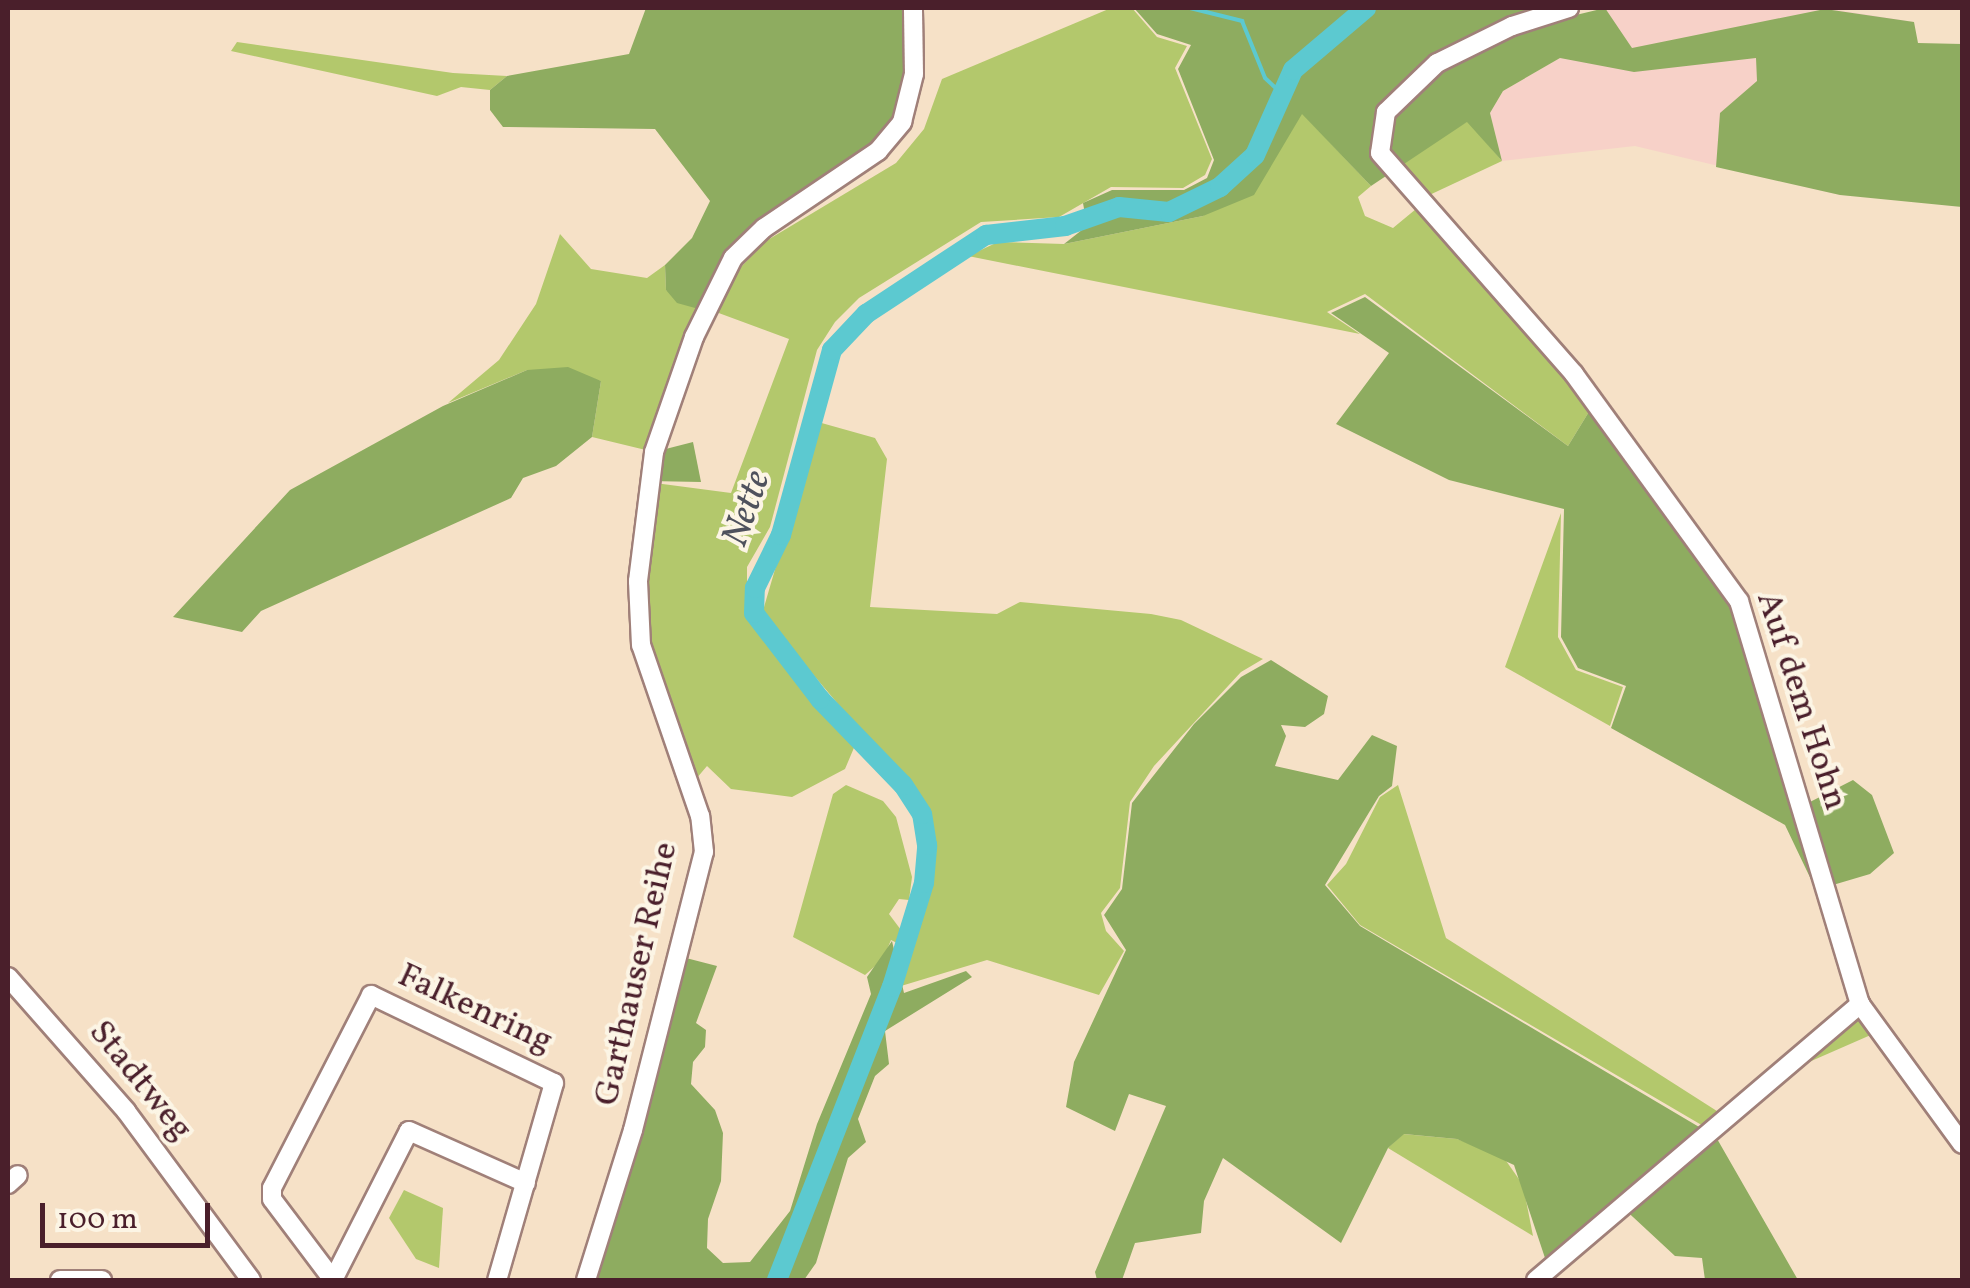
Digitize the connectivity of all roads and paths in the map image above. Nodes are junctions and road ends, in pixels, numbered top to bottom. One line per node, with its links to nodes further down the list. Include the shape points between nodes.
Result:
1 (913, 8): 13 (street, Garthauser Reihe, via 914,74 902,122 878,150 764,228 733,258 694,337 654,452 638,582 642,646 700,816 704,852 633,1130)
2 (1568, 8): 4 (street, Auf dem Hohn, via 1512,26 1437,63 1386,112 1378,138 1386,164 1574,374 1739,602)
3 (8, 977): 10 (street, Stadtweg, via 126,1110)
4 (1860, 1004): 5 (street, Auf dem Hohn); 7 (street)
5 (1962, 1144)
6 (526, 1182): 11 (street, via 409,1131); 11 (street, Falkenring, via 554,1083 371,995 272,1188 272,1199); 12 (street, Falkenring)
7 (1561, 1272): 14 (street)
8 (60, 1280): 9 (street)
9 (102, 1280)
10 (251, 1280)
11 (333, 1280)
12 (496, 1280)
13 (586, 1280)
14 (1536, 1280)

